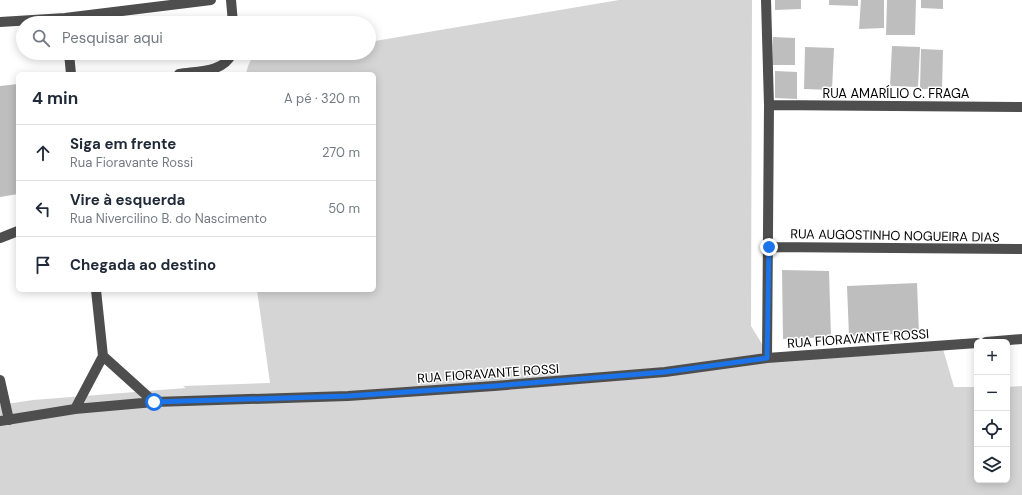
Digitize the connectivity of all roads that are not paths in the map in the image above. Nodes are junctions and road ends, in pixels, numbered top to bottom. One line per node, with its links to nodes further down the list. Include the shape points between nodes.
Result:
1 (211, 0): 4 (street)
2 (232, 0): 5 (street)
3 (766, 0): 12 (street)
4 (100, 16)
5 (233, 16)
6 (0, 22): 7 (street)
7 (16, 22)
8 (70, 60): 10 (street)
9 (228, 60): 11 (street, via 217,68)
10 (71, 72)
11 (192, 72)
12 (769, 105): 13 (street, RUA AMARÍLIO C. FRAGA); 16 (street)
13 (1022, 107)
14 (16, 232): 15 (street)
15 (0, 238)
16 (769, 247): 17 (street, RUA AUGOSTINHO NOGUEIRA DIAS); 23 (street)
17 (1022, 250)
18 (96, 292): 22 (street)
19 (1022, 339): 20 (street)
20 (1010, 340)
21 (974, 343): 23 (street, RUA FIORAVANTE ROSSI)
22 (103, 356): 25 (street); 26 (street)
23 (767, 358): 25 (street, RUA FIORAVANTE ROSSI, via 665,372 494,386 348,396)
24 (0, 380): 27 (street)
25 (154, 402): 26 (street, RUA FIORAVANTE ROSSI)
26 (75, 409): 27 (street, RUA FIORAVANTE ROSSI)
27 (4, 421)

